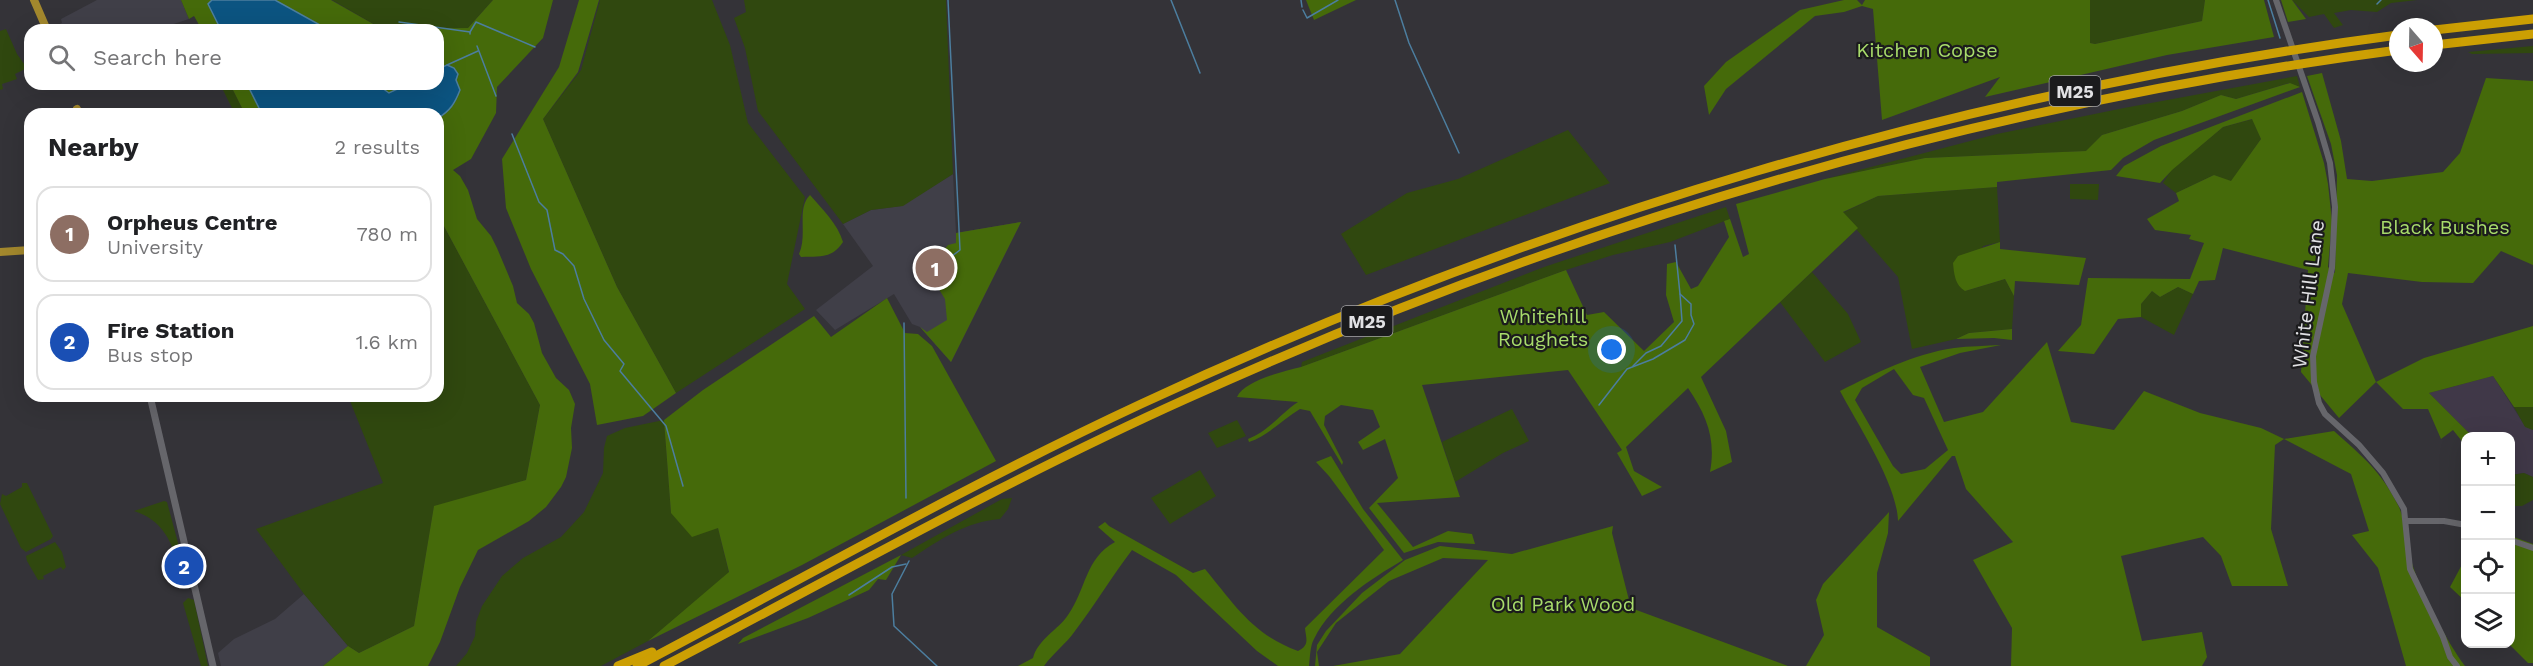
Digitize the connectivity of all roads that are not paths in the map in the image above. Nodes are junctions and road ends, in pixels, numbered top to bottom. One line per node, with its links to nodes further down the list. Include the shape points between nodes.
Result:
1 (34, 0): 4 (main road)
2 (2276, 0): 13 (street, White Hill Lane, via 2330,163 2335,207 2332,268 2313,356 2319,403 2383,473 2404,509)
3 (2533, 19): 5 (highway)
4 (44, 24)
5 (2443, 29)
6 (2533, 34): 8 (highway)
7 (2389, 36): 17 (highway, M25, via 2200,66 1986,111 1798,159 1565,231 1370,305 1140,404 1016,465)
8 (2443, 44)
9 (2389, 51): 21 (highway, M25, via 2214,78 1953,132 1715,198 1527,260 1365,322 1160,411 1027,476)
10 (24, 250): 11 (main road)
11 (0, 252)
12 (151, 402): 18 (main road)
13 (2406, 521): 14 (street); 22 (street, White Hill Lane, via 2410,569)
14 (2461, 524)
15 (2515, 541): 16 (street)
16 (2533, 548)
17 (705, 631): 19 (highway, M25); 20 (highway, M25)
18 (213, 666)
19 (618, 666)
20 (637, 666)
21 (666, 666)
22 (2457, 666)

